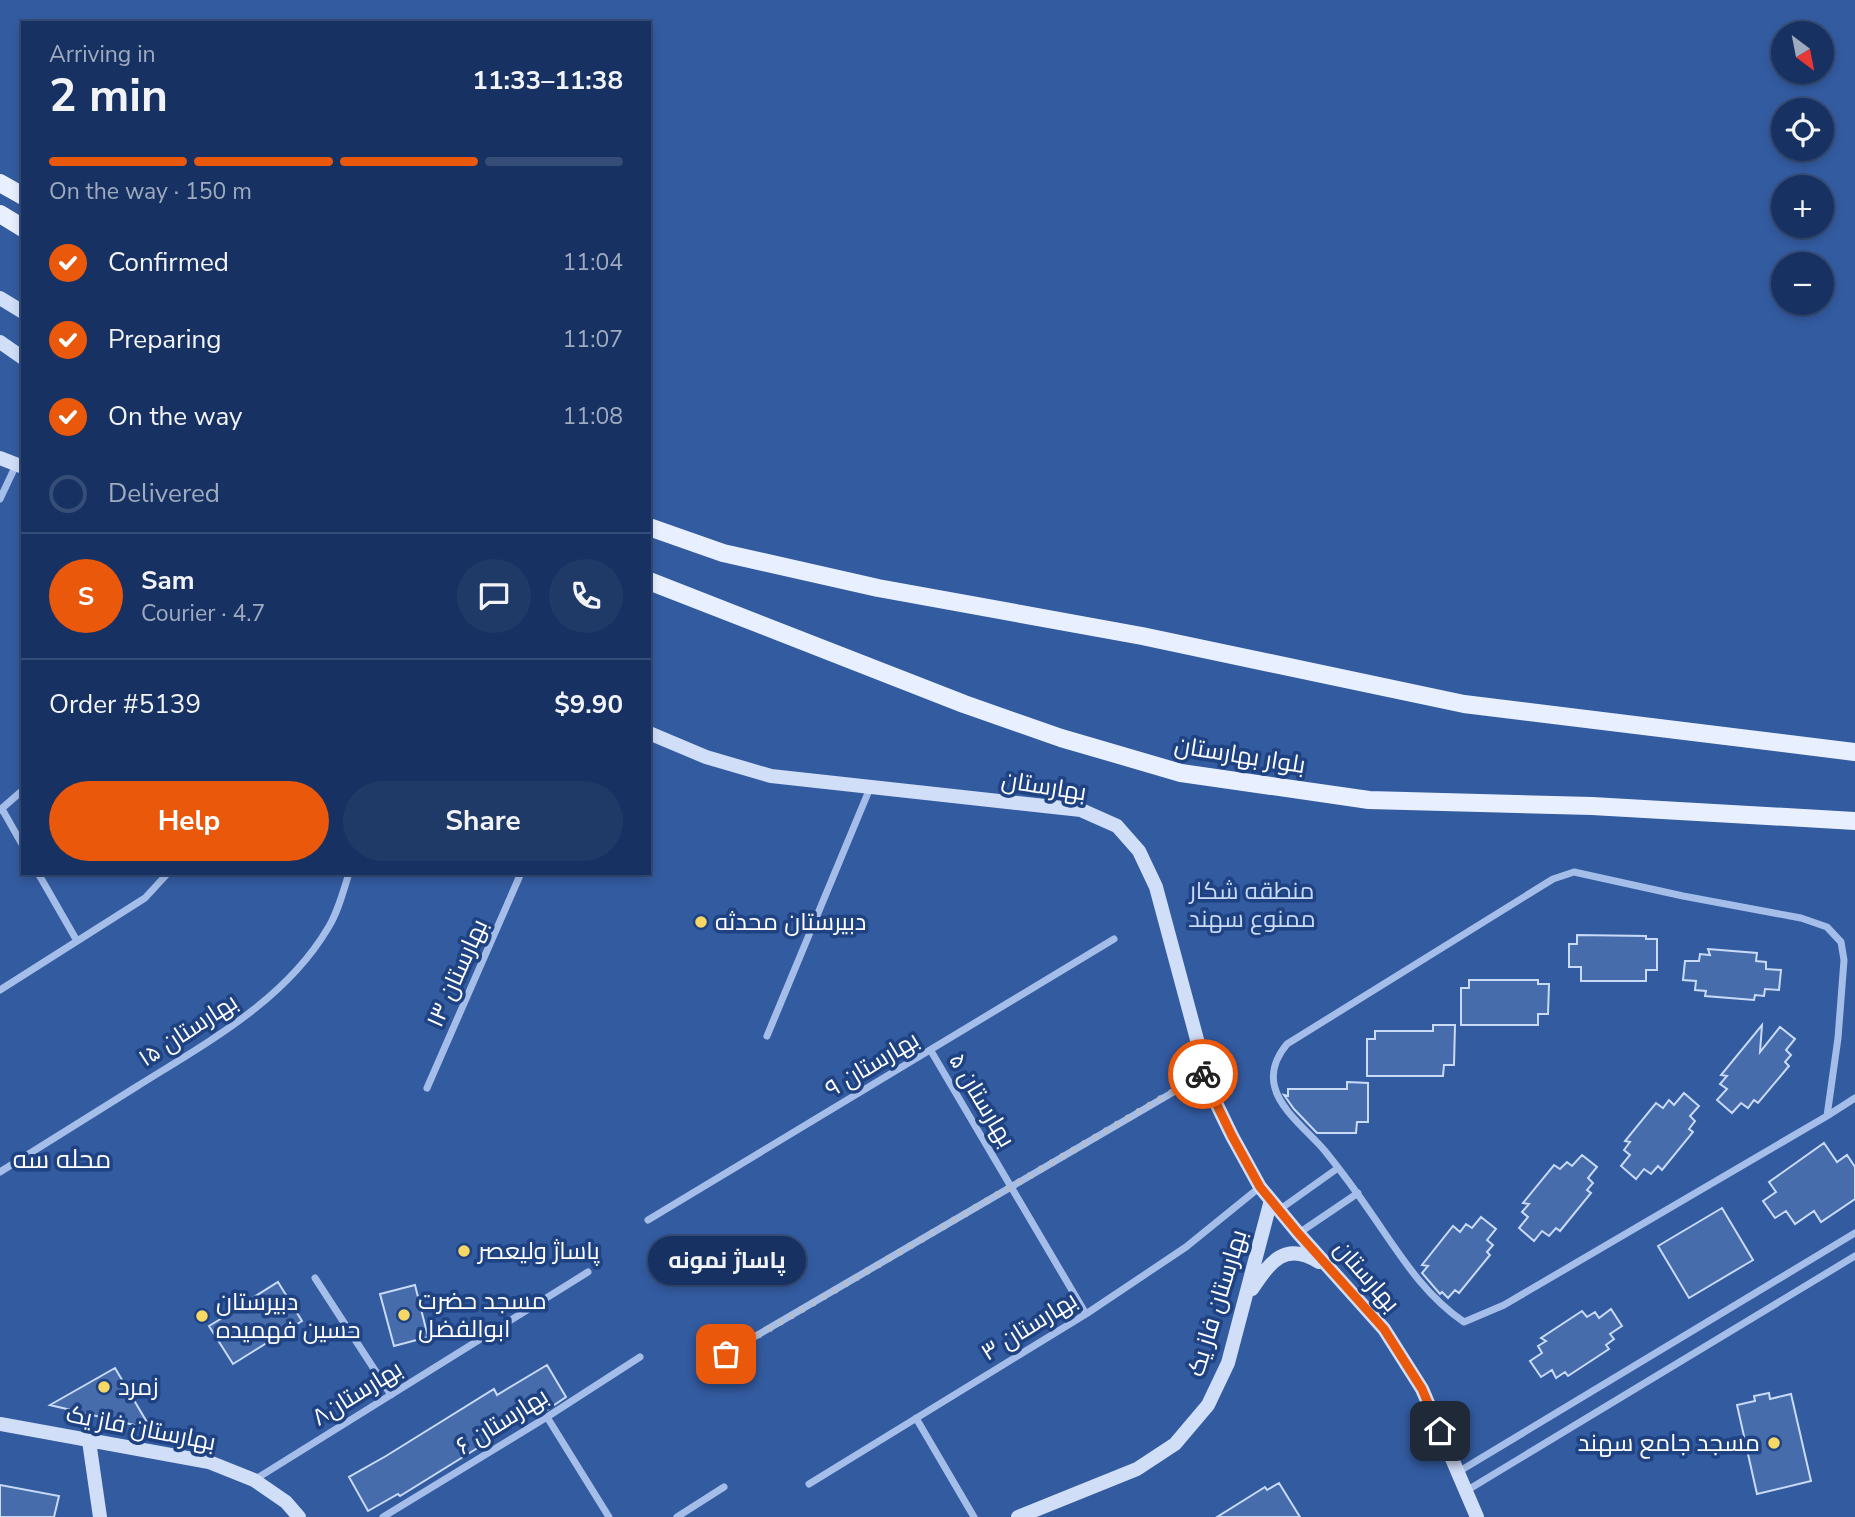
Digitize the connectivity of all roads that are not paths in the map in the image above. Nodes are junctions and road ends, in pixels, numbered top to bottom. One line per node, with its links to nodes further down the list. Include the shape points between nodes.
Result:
1 (0, 183): 2 (main road)
2 (21, 195)
3 (0, 214): 4 (main road)
4 (21, 227)
5 (0, 298): 6 (street)
6 (21, 311)
7 (0, 342): 8 (street)
8 (21, 357)
9 (0, 458): 10 (street)
10 (20, 466): 11 (street)
11 (0, 499)
12 (651, 528): 15 (main road, via 723,553 878,588 1142,636 1464,704)
13 (651, 582): 19 (main road, بلوار بهارستان, via 964,704 1181,773 1369,800 1592,806)
14 (651, 734): 16 (street, بهارستان, via 706,757 771,776)
15 (1855, 752)
16 (870, 787): 28 (street); 30 (street, بهارستان, via 1081,810 1117,826 1139,852 1156,887)
17 (21, 792): 18 (street)
18 (1, 809): 20 (street)
19 (1855, 821)
20 (21, 843)
21 (39, 875): 26 (street)
22 (166, 875): 26 (street, via 145,898)
23 (348, 875): 35 (street, بهارستان ۱۵, via 329,927 311,953 247,1016)
24 (520, 875): 31 (street, بهارستان ۱۳)
25 (1114, 939): 29 (street, بهارستان ۹)
26 (77, 941): 27 (street)
27 (0, 990)
28 (767, 1036)
29 (931, 1051): 36 (street, بهارستان ۵); 40 (street, بهارستان ۹)
30 (1206, 1073): 36 (street); 37 (street, بهارستان, via 1216,1103)
31 (428, 1088)
32 (1855, 1098): 33 (street)
33 (1827, 1116): 34 (street, via 1844,960 1841,942 1827,927 1574,873 1553,879 1287,1044 1278,1054 1273,1076 1283,1106); 38 (street, via 1504,1305 1464,1322 1445,1309 1412,1273)
34 (1338, 1168): 38 (street); 39 (street)
35 (0, 1172)
36 (1011, 1186): 48 (street, بهارستان ۵); 49 (street)
37 (1260, 1187): 39 (street, بهارستان); 48 (street, بهارستان ۳, via 1186,1247)
38 (1358, 1193): 41 (street)
39 (1275, 1205): 41 (street, بهارستان); 47 (street, بهارستان فاز یک)
40 (648, 1220)
41 (1298, 1233): 45 (street, بهارستان)
42 (1855, 1233): 56 (street)
43 (1855, 1256): 60 (street)
44 (588, 1272): 51 (street, بهارستان۸)
45 (1334, 1272): 47 (street, via 1299,1252 1287,1255 1266,1268); 56 (street, بهارستان, via 1384,1329 1422,1389)
46 (315, 1278): 51 (street)
47 (1245, 1298): 67 (street, بهارستان فاز یک, via 1228,1363 1208,1405 1175,1444 1137,1469)
48 (1086, 1314): 53 (street, بهارستان ۳)
49 (726, 1354)
50 (640, 1357): 52 (street, بهارستان ۶)
51 (391, 1395): 57 (street, بهارستان۸)
52 (547, 1417): 63 (street, بهارستان ۶); 64 (street)
53 (916, 1418): 58 (street, بهارستان ۳); 66 (street)
54 (0, 1424): 55 (street, بهارستان فاز یک)
55 (89, 1441): 57 (street, بهارستان فاز یک, via 209,1462); 61 (street)
56 (1458, 1472): 60 (street, بهارستان)
57 (254, 1480): 62 (street, بهارستان فاز یک)
58 (809, 1484)
59 (724, 1487): 65 (street)
60 (1466, 1491): 68 (street, بهارستان)
61 (100, 1517)
62 (299, 1517)
63 (383, 1517)
64 (609, 1517)
65 (677, 1517)
66 (974, 1517)
67 (1018, 1517)
68 (1477, 1517)

